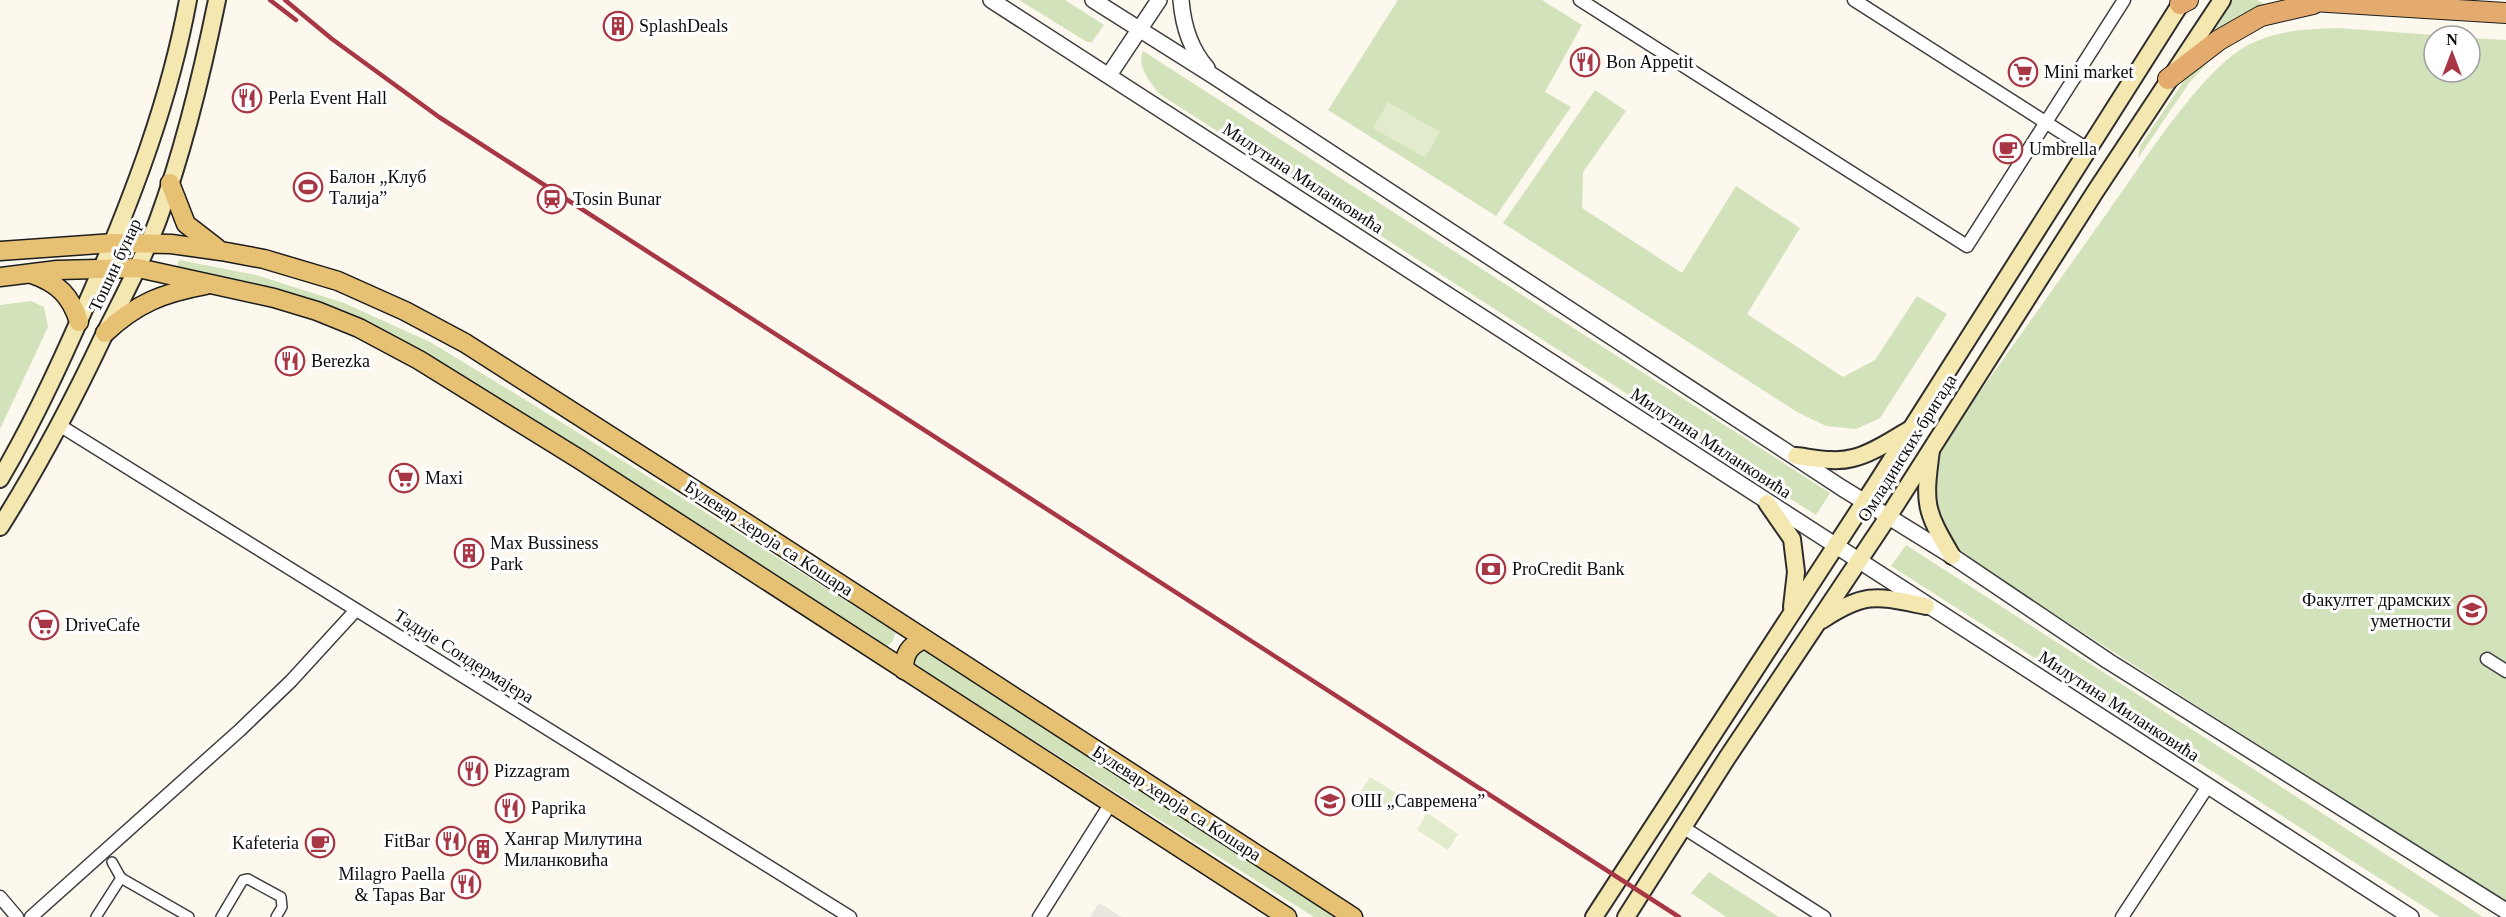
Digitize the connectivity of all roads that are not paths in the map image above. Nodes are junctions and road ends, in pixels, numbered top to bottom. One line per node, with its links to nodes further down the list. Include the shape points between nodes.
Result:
1 (188, 0): 22 (main road, Тошин бунар, via 170,84)
2 (217, 0): 21 (main road, Тошин бунар)
3 (991, 0): 16 (street, Милутина Миланковића)
4 (1093, 0): 15 (street, Милутина Миланковића)
5 (1159, 0): 15 (street)
6 (1181, 0): 17 (street, via 1189,40)
7 (1580, 0): 19 (street, via 1967,246)
8 (1854, 0): 19 (street)
9 (2124, 0): 19 (street)
10 (2222, 0): 18 (main road, Омладинских бригада)
11 (2296, 0): 13 (highway)
12 (2184, 1): 20 (main road, Омладинских бригада)
13 (2320, 3): 14 (highway); 18 (highway, via 2261,16 2219,40)
14 (2506, 13)
15 (1139, 30): 16 (street); 17 (street, Милутина Миланковића)
16 (1109, 75): 39 (street, Милутина Миланковића)
17 (1215, 77): 36 (street, Милутина Миланковића)
18 (2168, 79): 35 (main road, Омладинских бригада)
19 (2046, 122): 20 (street)
20 (2089, 150): 34 (main road, Омладинских бригада)
21 (170, 183): 23 (main road, Тошин бунар); 25 (main road, via 186,224)
22 (114, 243): 23 (main road, Булевар хероја са Кошара); 24 (main road, Булевар хероја са Кошара); 26 (main road, Тошин бунар)
23 (148, 243): 25 (main road, Булевар хероја са Кошара); 27 (main road, Тошин бунар)
24 (0, 251)
25 (221, 251): 49 (main road, Булевар хероја са Кошара, via 338,281 435,326)
26 (102, 268): 27 (main road, Булевар хероја са Кошара); 28 (main road, Булевар хероја са Кошара); 31 (main road, Тошин бунар)
27 (138, 268): 30 (main road, Булевар хероја са Кошара); 32 (main road, Тошин бунар)
28 (31, 273): 29 (main road, Булевар хероја са Кошара); 31 (main road, via 50,280 67,295)
29 (0, 277)
30 (213, 283): 32 (main road, via 158,296); 51 (main road, Булевар хероја са Кошара, via 317,311 419,360)
31 (79, 322): 37 (main road, Тошин бунар)
32 (105, 333): 33 (main road, Тошин бунар)
33 (59, 424): 41 (main road, Тошин бунар); 46 (street, Тадије Сондермајера)
34 (1910, 430): 36 (main road, via 1852,459); 38 (main road, Омладинских бригада)
35 (1932, 444): 40 (main road, Омладинских бригада); 43 (main road, via 1927,502 1934,527)
36 (1796, 456): 38 (street, Милутина Миланковића)
37 (0, 479)
38 (1864, 502): 40 (street, Милутина Миланковића); 42 (main road, Омладинских бригада)
39 (1767, 503): 42 (street, Милутина Миланковића); 47 (main road, via 1792,539 1796,572)
40 (1888, 516): 43 (street, Милутина Миланковића); 44 (main road, Омладинских бригада)
41 (0, 527)
42 (1834, 547): 44 (street, Милутина Миланковића); 47 (main road, Омладинских бригада)
43 (1952, 556): 61 (street, Милутина Миланковића, via 2108,661)
44 (1858, 562): 45 (street, Милутина Миланковића); 48 (main road, Омладинских бригада)
45 (1926, 606): 48 (main road, via 1869,597 1838,609); 55 (street, Милутина Миланковића)
46 (356, 610): 63 (street, via 240,730); 68 (street, Тадије Сондермајера)
47 (1791, 611): 72 (main road, Омладинских бригада)
48 (1816, 624): 57 (main road, Омладинских бригада)
49 (903, 625): 50 (main road, Булевар хероја са Кошара); 51 (main road, via 898,643)
50 (924, 639): 53 (main road, via 908,651); 71 (main road, Булевар хероја са Кошара)
51 (884, 657): 53 (main road, Булевар хероја са Кошара)
52 (2487, 659): 54 (street)
53 (904, 670): 56 (main road, Булевар хероја са Кошара)
54 (2506, 671)
55 (2208, 786): 75 (street); 76 (street, Милутина Миланковића)
56 (1111, 803): 69 (street); 70 (main road, Булевар хероја са Кошара)
57 (1684, 828): 73 (main road, Омладинских бригада); 74 (street)
58 (112, 862): 59 (street)
59 (121, 878): 64 (street); 65 (street)
60 (0, 897): 62 (street)
61 (2506, 912)
62 (17, 917)
63 (31, 917)
64 (96, 917)
65 (189, 917)
66 (221, 917): 67 (street, via 243,880 248,879 281,897 282,907)
67 (276, 917)
68 (850, 917)
69 (1039, 917)
70 (1287, 917)
71 (1353, 917)
72 (1594, 917)
73 (1626, 917)
74 (1824, 917)
75 (2122, 917)
76 (2410, 917)

